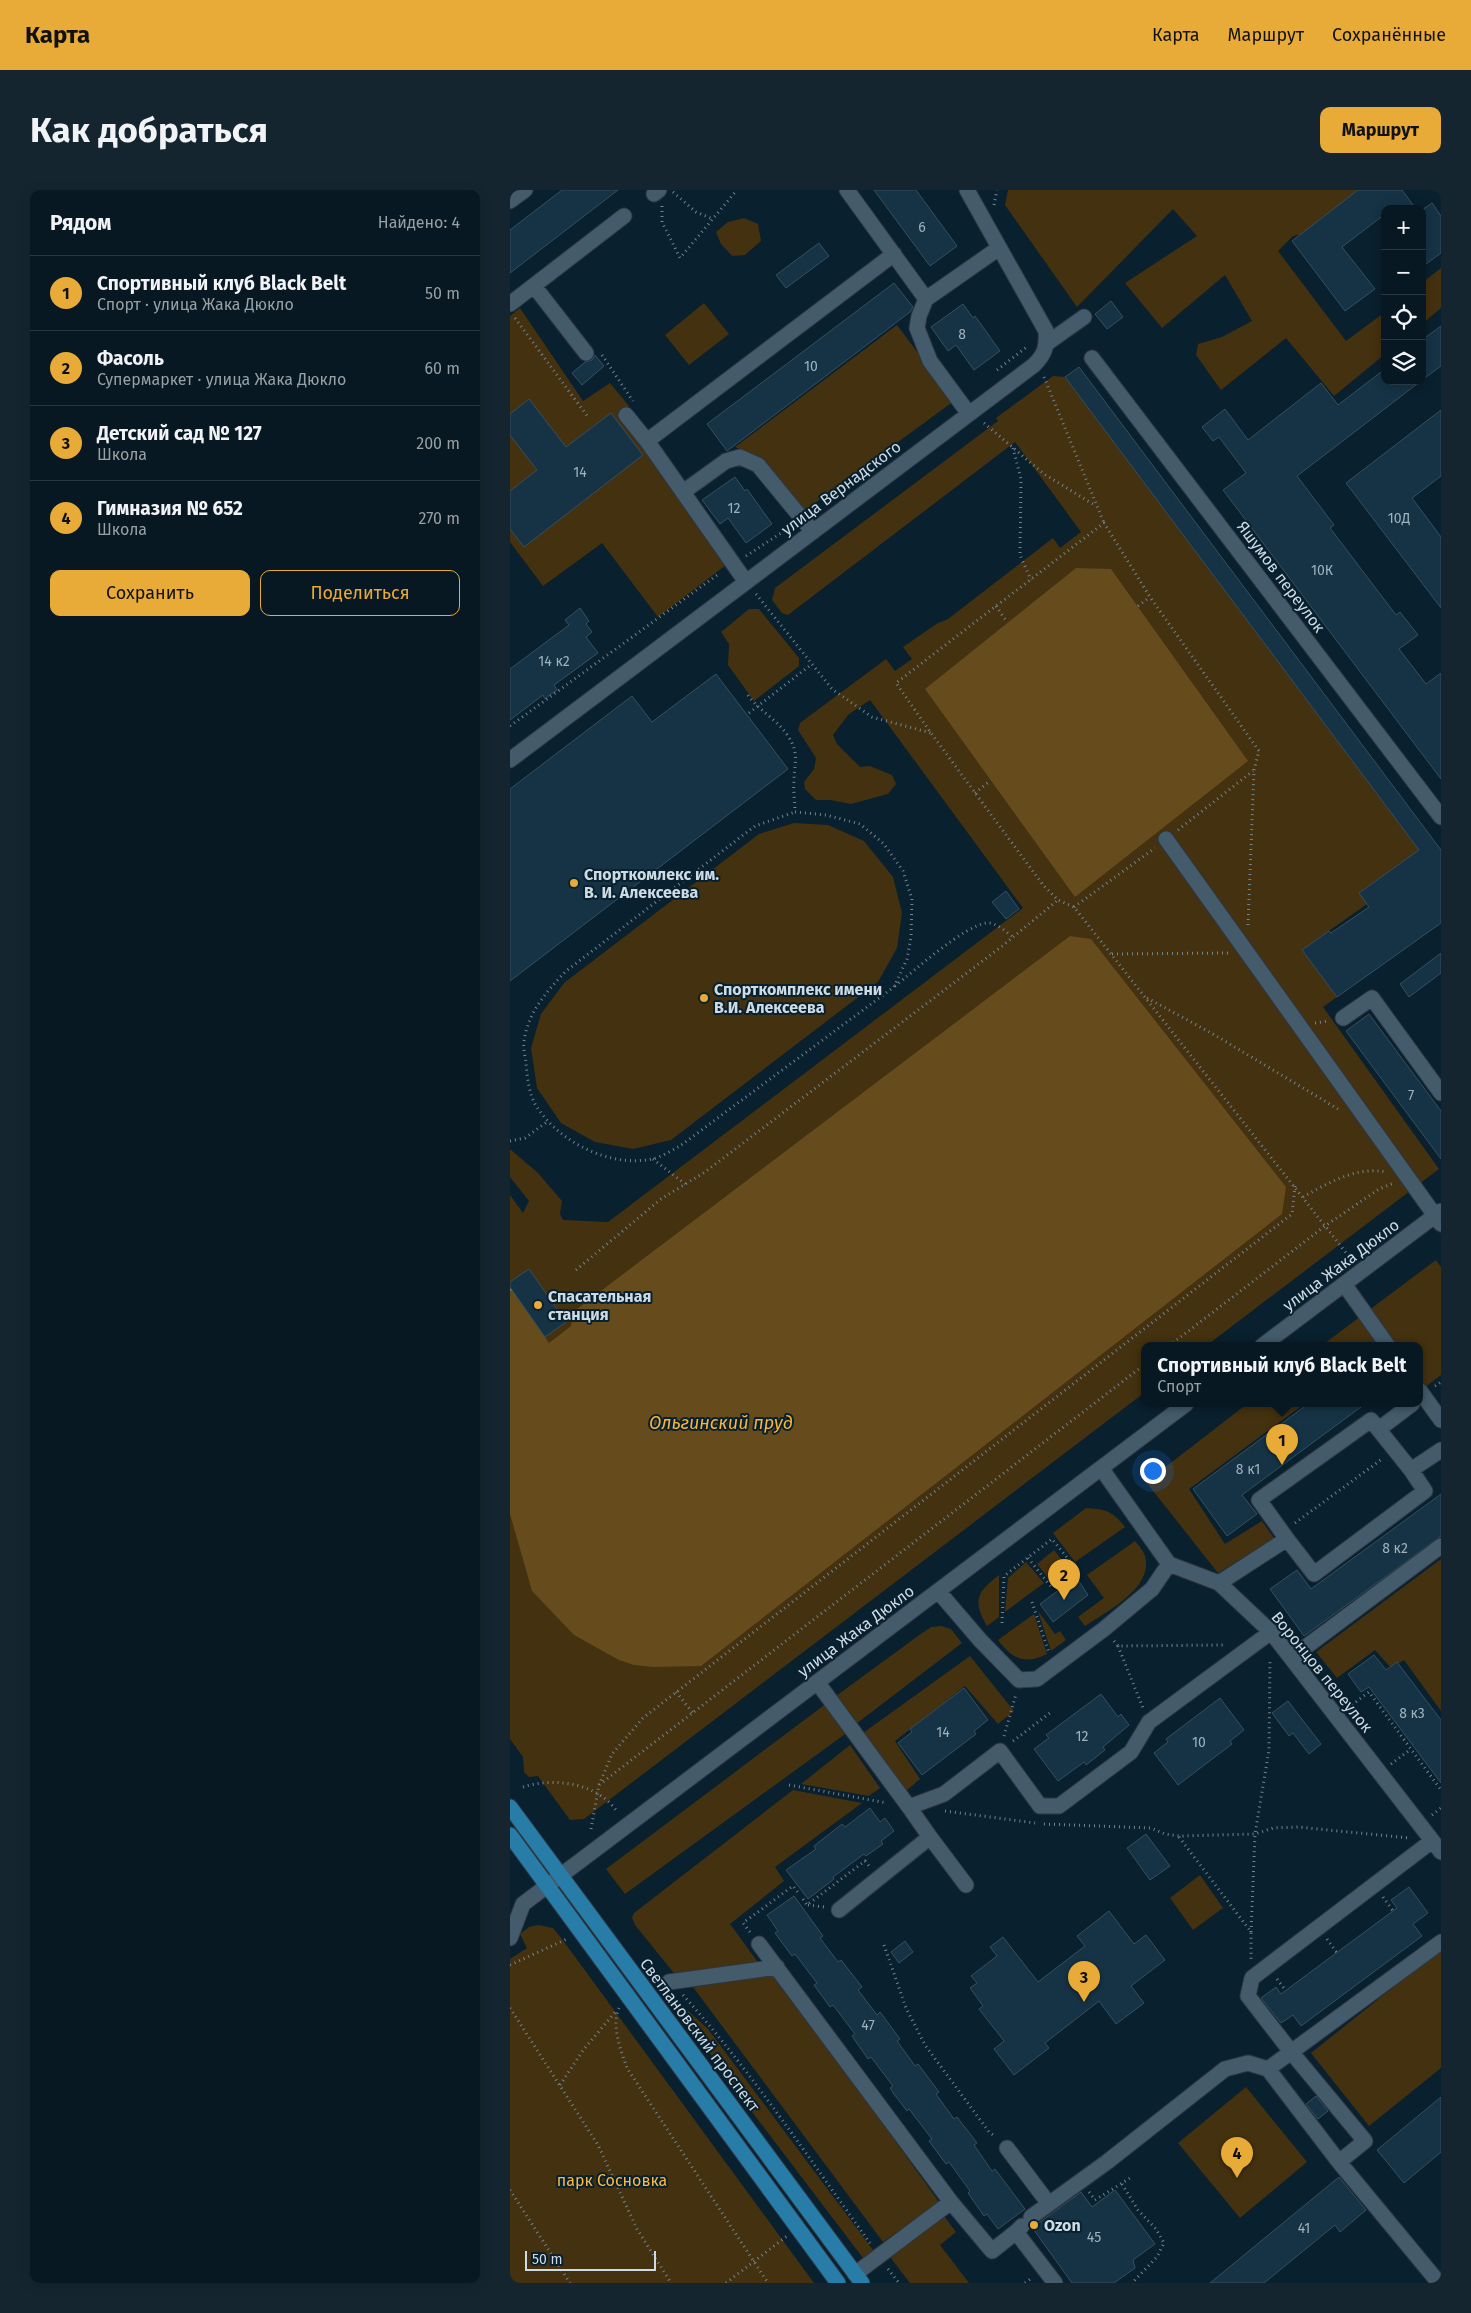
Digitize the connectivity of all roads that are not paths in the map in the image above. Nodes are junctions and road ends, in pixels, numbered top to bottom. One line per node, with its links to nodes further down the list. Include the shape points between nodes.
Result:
1 (525, 190): 4 (street)
2 (847, 190): 7 (street)
3 (967, 190): 6 (street)
4 (510, 202)
5 (624, 216): 8 (street)
6 (998, 248): 9 (street); 12 (street)
7 (894, 254): 9 (street); 17 (street)
8 (534, 286): 10 (street); 13 (street)
9 (926, 299): 16 (street, via 916,328 920,341 930,361)
10 (511, 309)
11 (1084, 317): 12 (street)
12 (1046, 338): 16 (street, улица Вернадского, via 1043,356 1034,365)
13 (586, 354)
14 (1092, 358): 22 (street, Яшумов переулок)
15 (630, 410): 17 (street)
16 (969, 414): 19 (street, улица Вернадского)
17 (647, 441): 18 (street)
18 (683, 492): 19 (street, via 726,461 740,457 758,465); 20 (street)
19 (813, 532): 20 (street, улица Вернадского)
20 (746, 582): 21 (street, улица Вернадского)
21 (510, 760)
22 (1441, 817)
23 (1166, 840): 26 (street)
24 (1343, 1018): 25 (street, via 1372,998)
25 (1441, 1093)
26 (1439, 1217): 27 (street, улица Жака Дюкло)
27 (1344, 1284): 28 (street, улица Жака Дюкло); 29 (street)
28 (1267, 1342)
29 (1385, 1342)
30 (1423, 1402): 33 (street)
31 (1182, 1407): 36 (street, улица Жака Дюкло)
32 (1406, 1407): 34 (street)
33 (1441, 1420)
34 (1379, 1430): 37 (street); 38 (street, via 1371,1420 1259,1500)
35 (1441, 1450): 37 (street)
36 (1101, 1468): 40 (street); 42 (street, улица Жака Дюкло)
37 (1411, 1470): 38 (street, via 1425,1491 1314,1574)
38 (1285, 1536): 41 (street)
39 (1441, 1546): 44 (street)
40 (1169, 1564): 41 (street, Воронцов переулок); 42 (street, via 1152,1589 1037,1679 1019,1680)
41 (1219, 1583): 43 (street, Воронцов переулок)
42 (938, 1591): 45 (street, улица Жака Дюкло)
43 (1271, 1632): 44 (street, Воронцов переулок); 47 (street, via 1149,1722 1131,1752 1059,1806 1040,1806 1000,1751 944,1794)
44 (1291, 1658): 50 (street, Воронцов переулок)
45 (817, 1682): 47 (street); 51 (street, улица Жака Дюкло)
46 (510, 1807): 51 (main road, Светлановский проспект)
47 (909, 1807): 49 (street)
48 (510, 1835): 52 (main road, Светлановский проспект)
49 (930, 1837): 53 (street); 54 (street)
50 (1437, 1846): 60 (street, via 1252,1978 1248,1996)
51 (561, 1876): 52 (street, улица Жака Дюкло); 67 (main road, Светлановский проспект)
52 (548, 1885): 55 (street, улица Жака Дюкло, via 523,1904); 68 (main road, Светлановский проспект)
53 (966, 1885)
54 (839, 1910)
55 (510, 1938)
56 (1441, 1942): 60 (street)
57 (759, 1944): 58 (street)
58 (776, 1968): 59 (street); 64 (street)
59 (669, 1982)
60 (1292, 2053): 61 (street); 63 (street, via 1365,2141)
61 (1268, 2069): 63 (street); 65 (street, via 1248,2063 1225,2069)
62 (1007, 2148): 65 (street)
63 (1339, 2162): 70 (street)
64 (951, 2202): 66 (street, via 992,2251); 67 (street, via 879,2256)
65 (1049, 2204): 66 (street)
66 (1016, 2232): 69 (street)
67 (859, 2278)
68 (838, 2283)
69 (1055, 2283)
70 (1439, 2283)

